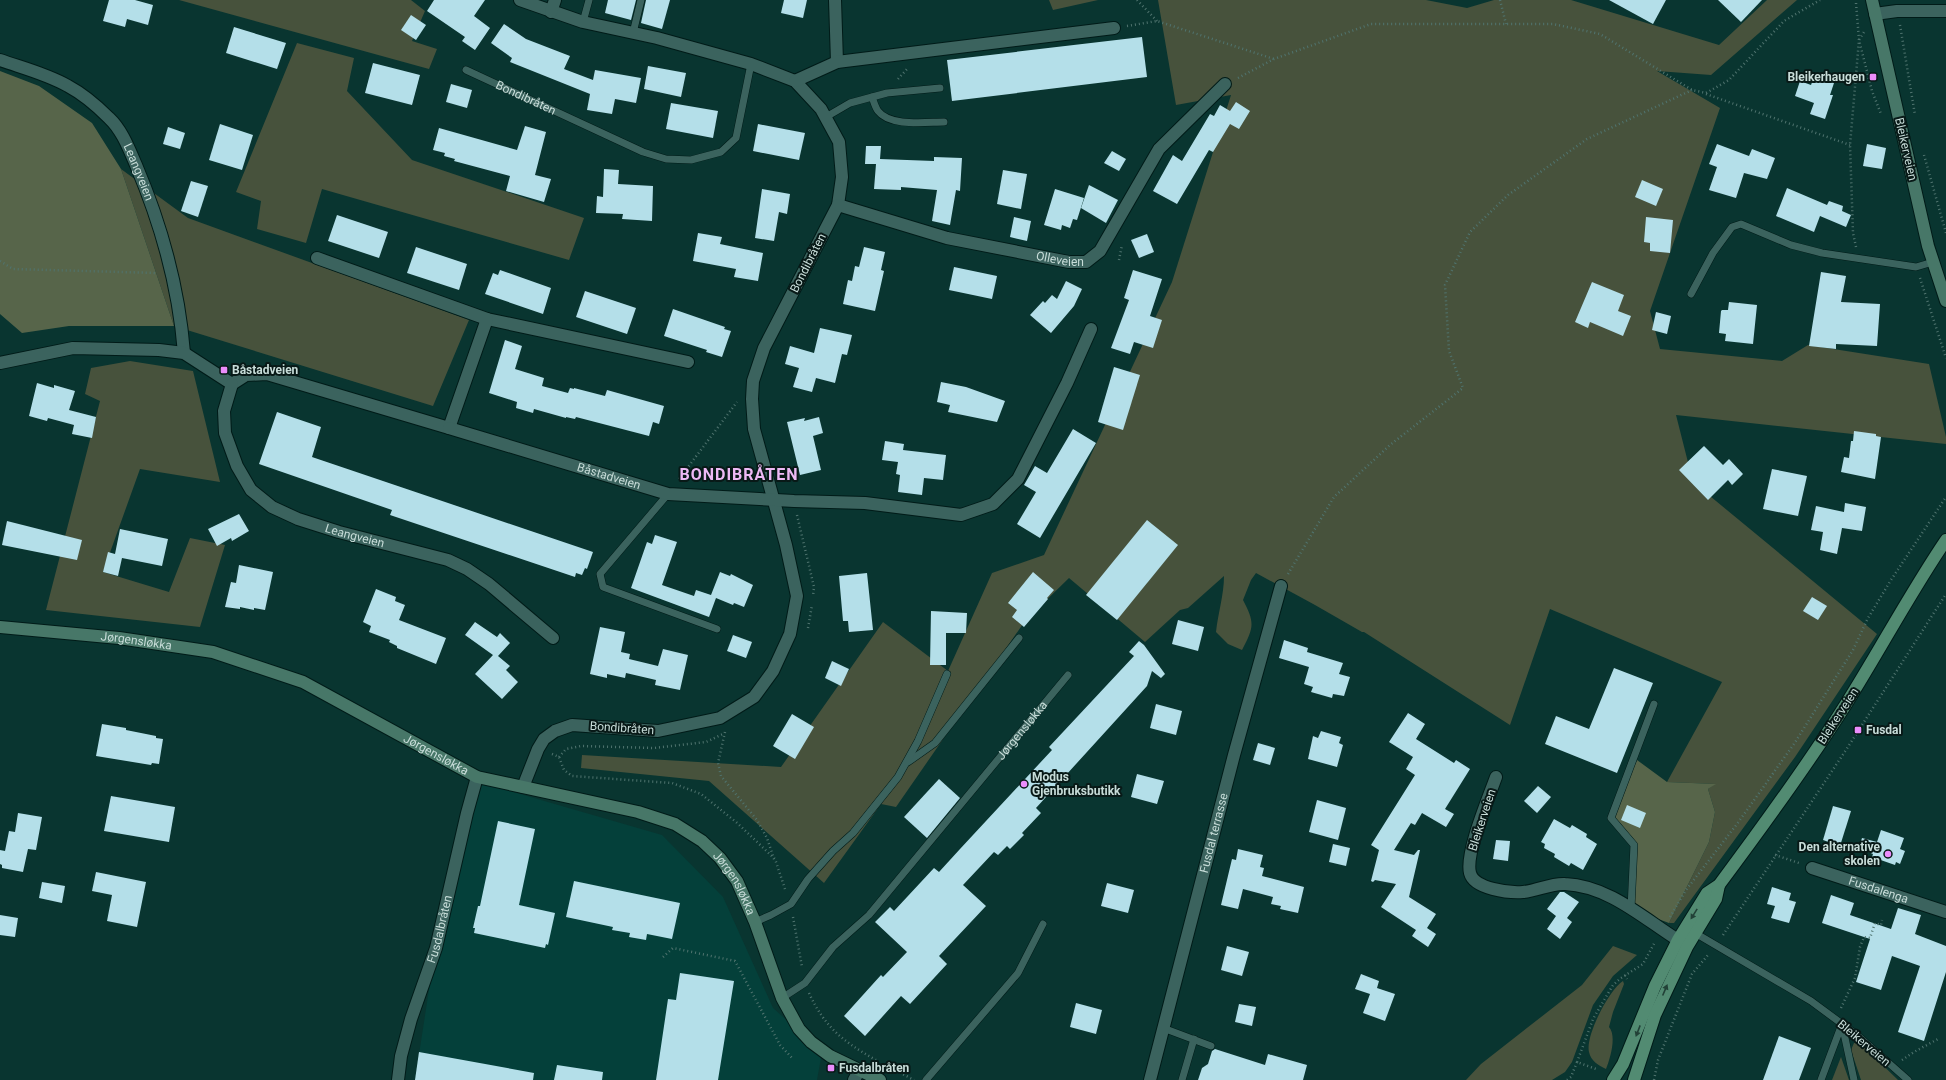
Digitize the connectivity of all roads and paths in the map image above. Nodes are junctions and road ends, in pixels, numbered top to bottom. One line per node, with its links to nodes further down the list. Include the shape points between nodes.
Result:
1 (520, 0): 13 (street, Bondibråten)
2 (555, 0): 13 (street)
3 (588, 0): 16 (lane)
4 (641, 0): 19 (lane)
5 (835, 0): 24 (street)
6 (1137, 0): 15 (path)
7 (1500, 0): 17 (path)
8 (1820, 0): 32 (path, via 1784,21 1729,80)
9 (1856, 0): 20 (path)
10 (1872, 0): 14 (street, Bleikerveien)
11 (1897, 11): 12 (street); 14 (street); 35 (path)
12 (1946, 11)
13 (551, 12): 16 (street, Bondibråten)
14 (1875, 14): 20 (path); 45 (street, Bleikerveien)
15 (1157, 21): 18 (path); 22 (path)
16 (584, 22): 19 (street, Bondibråten)
17 (1506, 24): 22 (path, via 1371,24); 30 (path, via 1553,24 1600,34)
18 (1114, 28): 21 (street)
19 (633, 33): 25 (street, Bondibråten)
20 (1858, 40): 36 (path); 38 (path)
21 (920, 53): 24 (street); 31 (path)
22 (1274, 59): 28 (path)
23 (0, 60): 47 (street, Leangveien, via 68,86 88,99 110,119 126,142 151,201)
24 (837, 62): 27 (street)
25 (751, 64): 26 (lane, Bondibråten, via 736,138 721,152 691,160 666,159 643,152); 27 (street, Bondibråten)
26 (466, 70)
27 (795, 82): 34 (street, Bondibråten)
28 (1225, 84): 40 (street, Olleveien, via 1159,149 1100,251 1086,262 1069,262 947,238)
29 (940, 88): 31 (lane)
30 (1692, 90): 32 (path); 64 (path, via 1586,139 1508,195 1470,232 1445,285 1449,351 1464,388 1390,445 1334,497)
31 (887, 93): 33 (lane)
32 (1706, 93): 38 (path)
33 (872, 97): 34 (lane, via 850,103); 37 (lane, via 884,118 894,122)
34 (826, 117): 40 (street, Bondibråten, via 839,142 842,177)
35 (1916, 118)
36 (1883, 120)
37 (944, 122)
38 (1850, 145): 43 (path, via 1853,233)
39 (1923, 149): 41 (path)
40 (838, 205): 56 (street, Bondibråten, via 764,348)
41 (1946, 233)
42 (317, 258): 50 (street)
43 (1859, 259): 46 (lane); 48 (lane, via 1791,245 1741,224 1732,227 1713,253)
44 (0, 261): 47 (path, via 13,269)
45 (1933, 262): 46 (lane); 49 (street, Bleikerveien)
46 (1916, 267): 53 (path)
47 (170, 274): 52 (street, Leangveien, via 182,330)
48 (1691, 294)
49 (1945, 297)
50 (487, 319): 54 (street); 58 (street)
51 (1091, 329): 62 (street, via 1067,383 1018,479 993,504 961,515 865,503)
52 (184, 353): 55 (street, via 74,348); 57 (street)
53 (1946, 358)
54 (688, 362)
55 (0, 363)
56 (753, 381): 59 (path); 61 (street, Bondibråten, via 754,429)
57 (232, 384): 58 (street, Båstadveien, via 246,375 267,374); 69 (street, Leangveien, via 224,411 225,433 236,466 251,490 272,507 332,530 448,560 489,584)
58 (450, 428): 59 (street, Båstadveien)
59 (668, 494): 61 (street, Båstadveien); 67 (lane, via 600,574 603,587)
60 (1946, 497): 90 (path, via 1891,580 1868,618 1853,650 1807,724 1686,890)
61 (773, 499): 62 (street); 80 (street, Bondibråten, via 797,596 790,634 773,671 754,696 720,718 658,731 572,725 544,740)
62 (794, 501): 68 (path, via 814,587)
63 (1946, 540): 84 (main road, Bleikerveien, via 1794,783)
64 (1281, 586): 100 (street, Fusdal terrasse)
65 (1946, 594): 81 (path)
66 (0, 627): 78 (street, Jørgensløkka, via 119,638 213,652 303,682)
67 (717, 629)
68 (807, 630)
69 (553, 638)
70 (1019, 638): 77 (lane, via 935,743)
71 (947, 674): 77 (lane)
72 (1068, 675): 97 (lane, Jørgensløkka, via 869,915 833,947 805,983)
73 (1654, 704): 85 (lane, via 1611,818 1634,845)
74 (731, 729): 75 (path)
75 (725, 732): 76 (path, via 706,742 654,748 581,746 566,749); 82 (path, via 718,763 721,776 757,820)
76 (559, 757)
77 (908, 762): 88 (lane, via 853,833 833,851 791,904)
78 (477, 776): 80 (street, Jørgensløkka); 109 (street, Fusdalbråten, via 436,948 411,1019)
79 (1496, 777): 85 (street, Bleikerveien, via 1471,852 1470,874 1475,882 1493,889 1524,892 1564,884 1606,894)
80 (523, 787): 88 (street, Jørgensløkka, via 638,812 675,824 702,841 720,858 737,881)
81 (1775, 855): 83 (path); 93 (path)
82 (775, 859)
83 (1812, 868): 86 (street, Fusdalenga)
84 (1719, 885): 91 (main road, Bleikerveien, via 1716,899); 92 (main road, Bleikerveien, one-way to 92, via 1707,893)
85 (1631, 909): 90 (street, Bleikerveien)
86 (1946, 912)
87 (1882, 920): 98 (path, via 1881,925 1875,923 1870,938 1864,937 1855,978 1842,1007)
88 (755, 922): 97 (street, Jørgensløkka)
89 (1043, 924): 111 (lane, via 1018,973)
90 (1662, 930): 92 (street, Bleikerveien); 95 (path, via 1643,964)
91 (1695, 933): 93 (lane, Bleikerveien); 116 (main road, Bleikerveien, one-way to 91, via 1655,1015)
92 (1678, 940): 115 (main road, Bleikerveien, one-way to 115, via 1626,1057)
93 (1716, 946): 98 (lane, Bleikerveien, via 1812,1001); 117 (path, via 1692,974 1658,1060)
94 (663, 957): 104 (path, via 673,948 735,961 780,1045)
95 (1625, 976): 96 (path); 105 (path, via 1613,985 1603,1000)
96 (1627, 979)
97 (782, 998): 108 (street, Jørgensløkka, via 799,1029 811,1042)
98 (1833, 1018): 99 (lane, Bleikerveien)
99 (1842, 1024): 106 (lane, Bleikerveien); 118 (lane); 119 (lane)
100 (1163, 1028): 101 (lane); 112 (street, Fusdal terrasse)
101 (1194, 1039): 103 (lane); 113 (lane)
102 (1938, 1039): 106 (path)
103 (1211, 1046)
104 (793, 1059)
105 (1577, 1062): 107 (path); 114 (path, via 1571,1077)
106 (1894, 1067): 120 (lane, Bleikerveien)
107 (1596, 1069)
108 (856, 1075): 110 (street, Jørgensløkka)
109 (398, 1080)
110 (880, 1080)
111 (926, 1080)
112 (1150, 1080)
113 (1182, 1080)
114 (1567, 1080)
115 (1613, 1080)
116 (1634, 1080)
117 (1654, 1080)
118 (1821, 1080)
119 (1854, 1080)
120 (1908, 1080)

